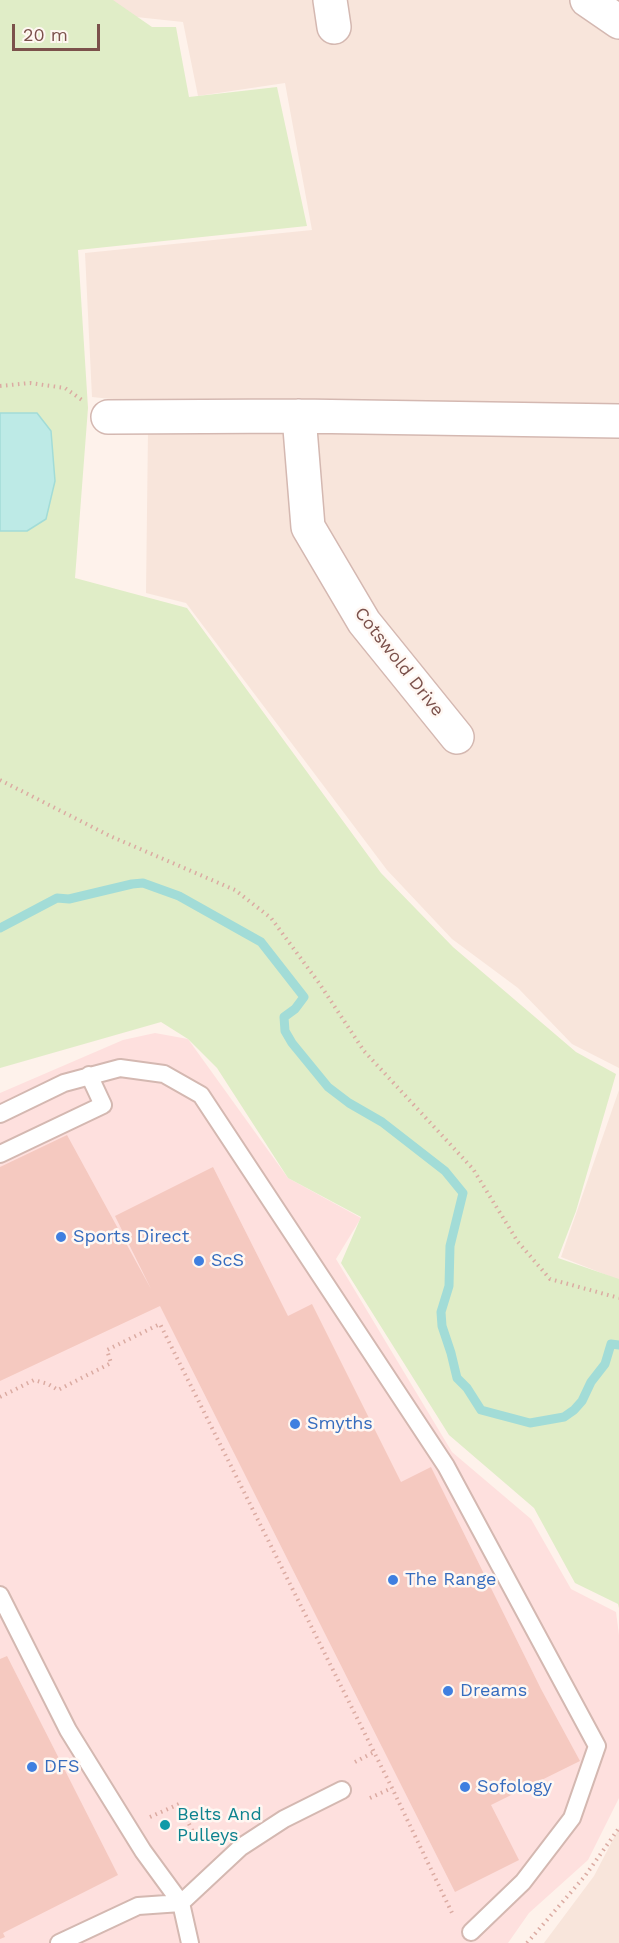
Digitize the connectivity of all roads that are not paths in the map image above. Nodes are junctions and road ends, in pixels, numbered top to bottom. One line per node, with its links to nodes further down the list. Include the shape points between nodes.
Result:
1 (586, 0): 2 (street)
2 (619, 21)
3 (299, 416): 4 (street); 5 (street); 6 (street, Cotswold Drive, via 308,527 364,622)
4 (108, 417)
5 (619, 421)
6 (458, 737)
7 (89, 1075): 8 (lane); 9 (lane, via 103,1105); 13 (lane, via 120,1068 164,1074 201,1095 446,1466 597,1746 572,1818 523,1882)
8 (0, 1114)
9 (0, 1154)
10 (0, 1594): 12 (lane, via 68,1730 143,1851)
11 (342, 1790): 12 (lane, via 284,1819 242,1847)
12 (181, 1903): 14 (lane, via 138,1906); 15 (lane)
13 (471, 1932)
14 (59, 1943)
15 (190, 1943)

